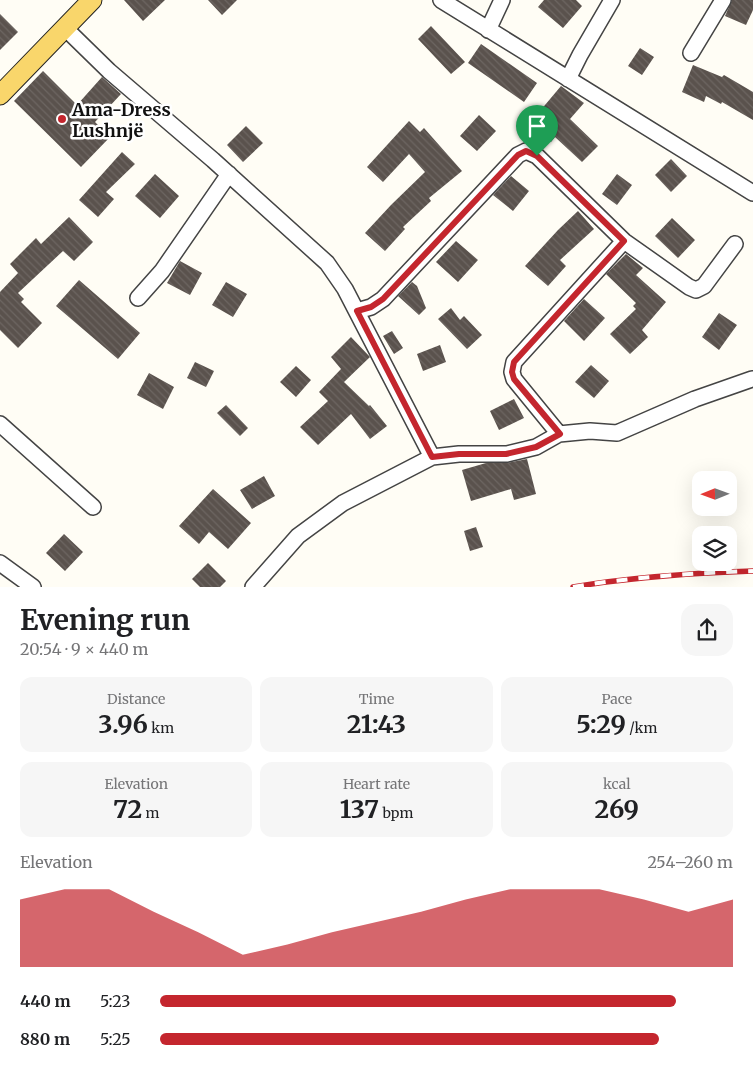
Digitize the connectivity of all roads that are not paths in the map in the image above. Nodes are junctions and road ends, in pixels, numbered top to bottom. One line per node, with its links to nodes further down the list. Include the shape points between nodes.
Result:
1 (92, 0): 6 (main road)
2 (441, 0): 7 (street)
3 (502, 0): 7 (street)
4 (612, 0): 9 (street)
5 (723, 0): 8 (street)
6 (66, 28): 10 (main road); 11 (street, via 109,70)
7 (488, 30): 9 (street)
8 (691, 53)
9 (568, 79): 12 (street)
10 (0, 95)
11 (229, 174): 15 (street, via 162,271); 16 (street, via 327,263)
12 (753, 193)
13 (624, 241): 14 (street, via 696,290 704,286); 16 (street, via 537,156 526,151 518,155 383,299); 19 (street, via 514,362 514,379)
14 (734, 244)
15 (138, 298)
16 (357, 311): 20 (street)
17 (752, 379): 19 (street, via 695,399 617,433)
18 (0, 424): 21 (street)
19 (560, 434): 20 (street, via 536,447 506,454)
20 (432, 457): 24 (street, via 343,503 298,536)
21 (92, 508)
22 (0, 563): 23 (street)
23 (33, 587)
24 (253, 587)

